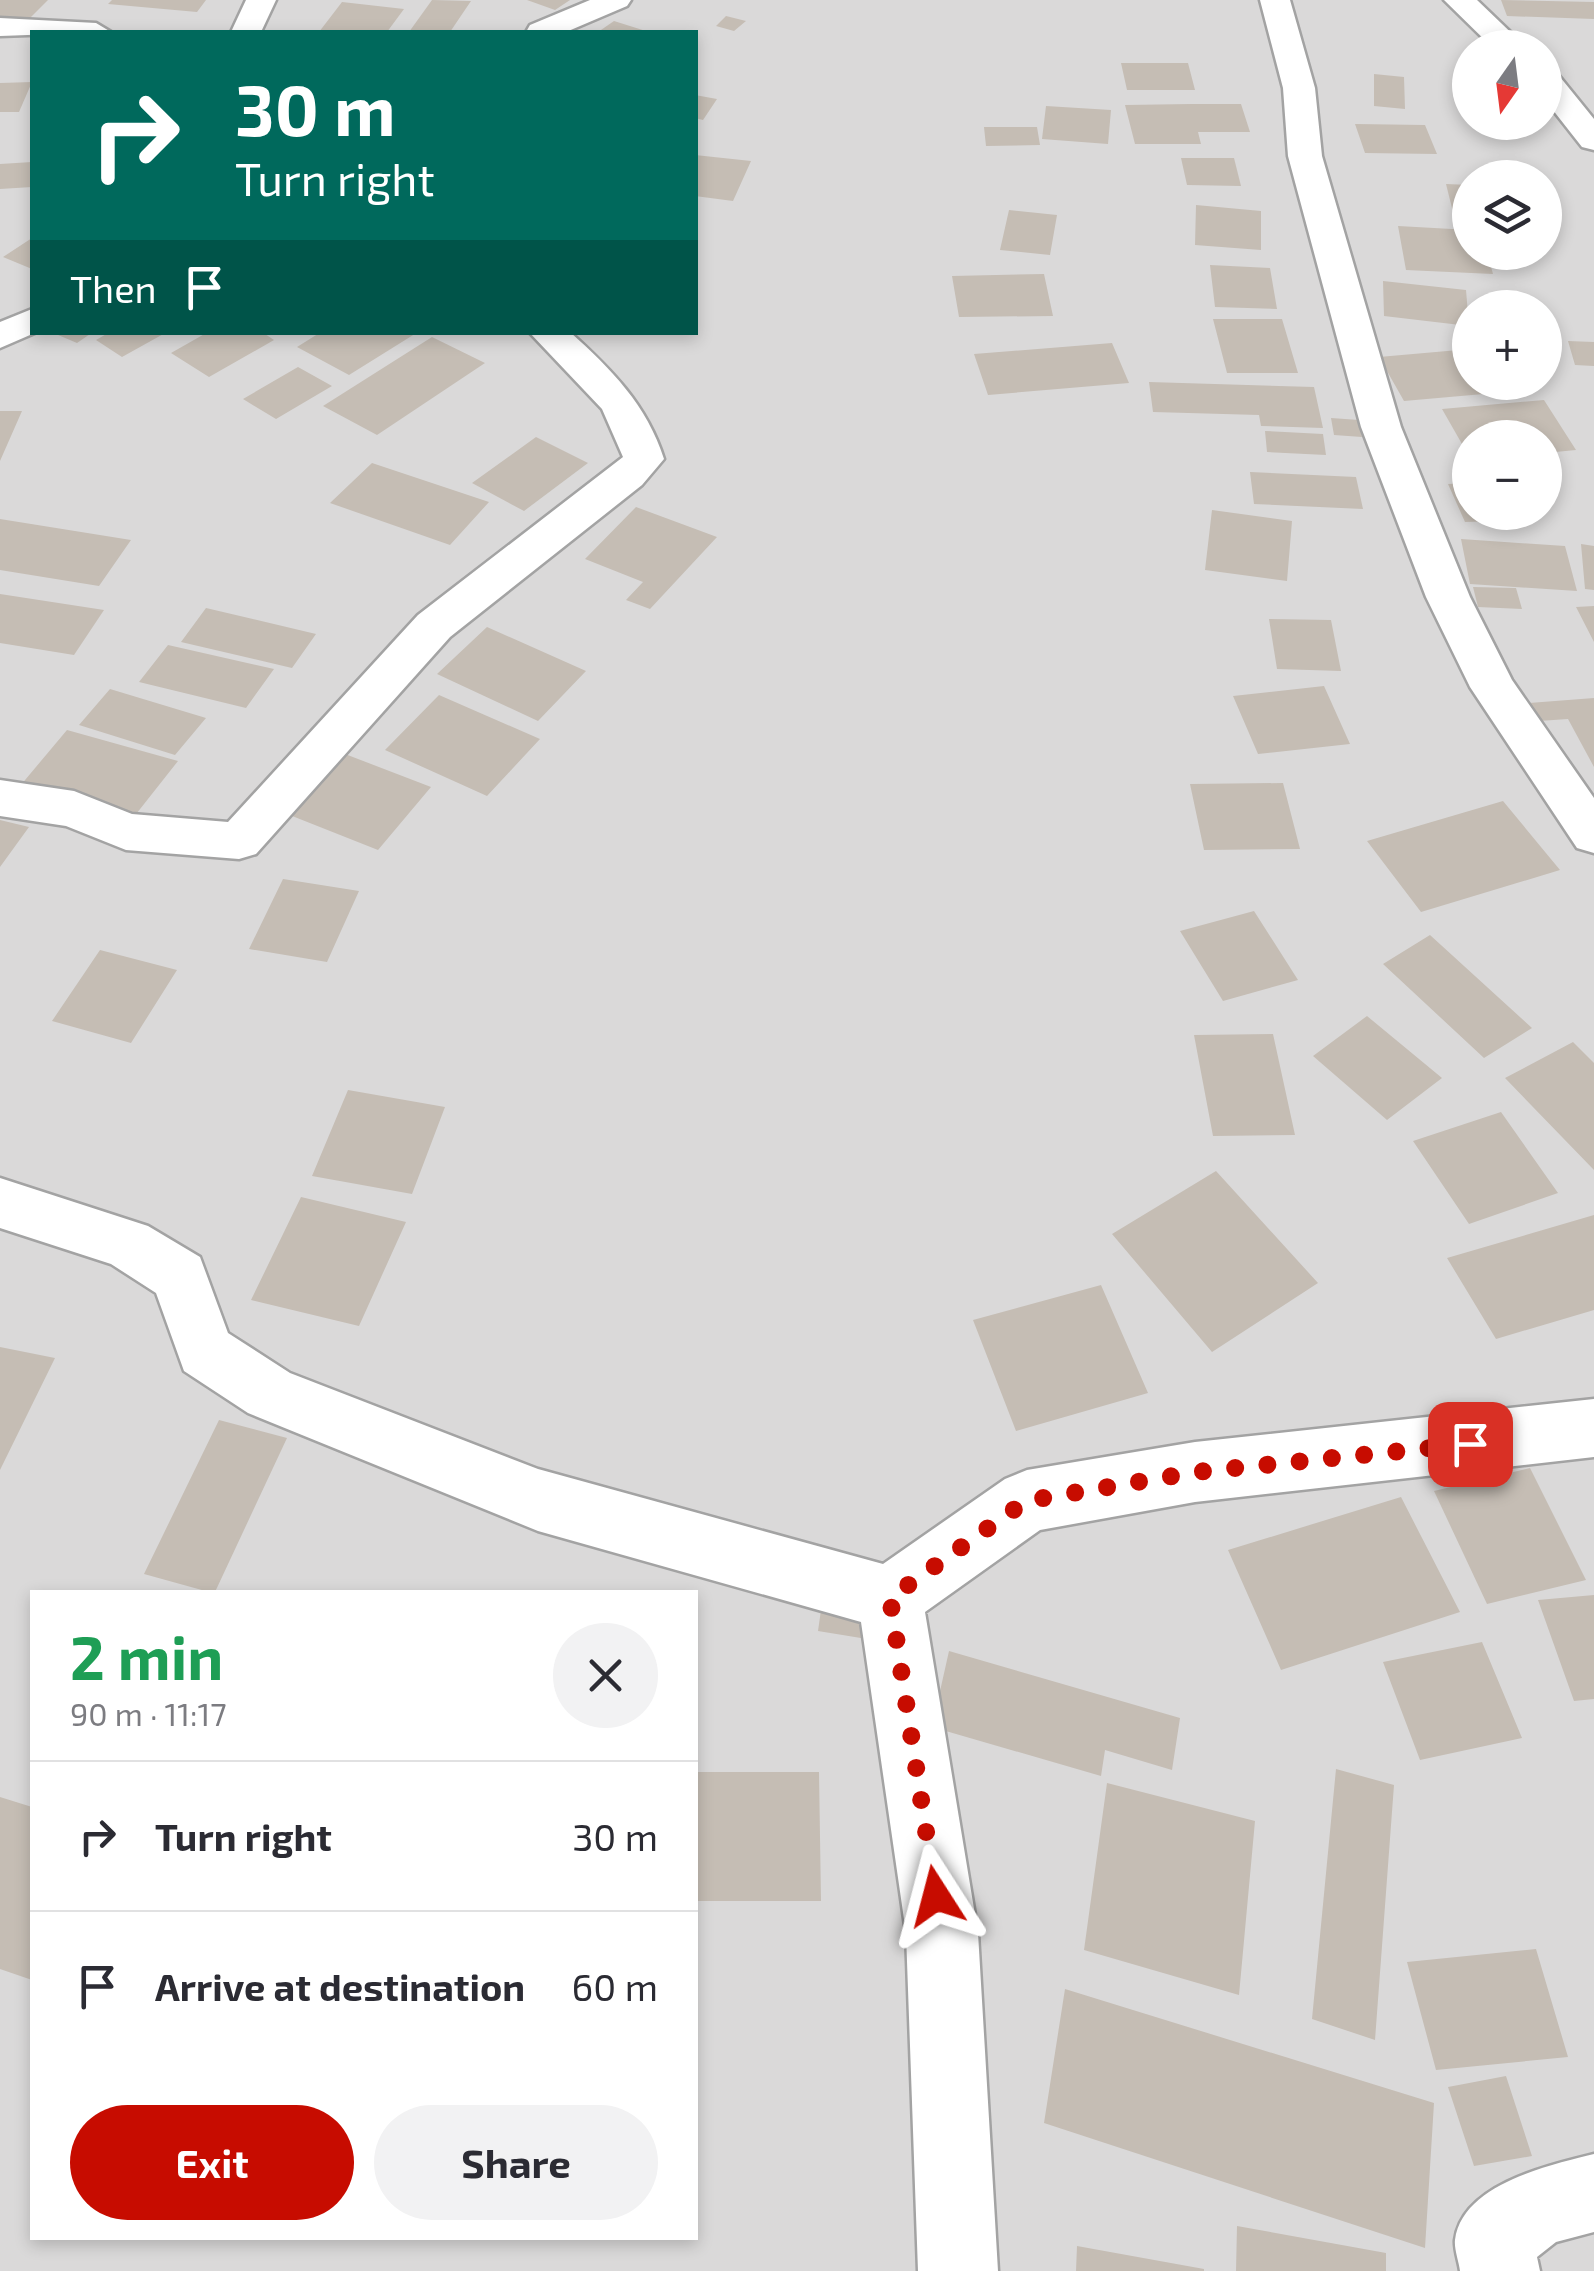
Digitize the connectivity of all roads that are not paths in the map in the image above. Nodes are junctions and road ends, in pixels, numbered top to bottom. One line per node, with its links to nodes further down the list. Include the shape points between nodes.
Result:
1 (260, 0): 7 (street)
2 (616, 0): 8 (street)
3 (1274, 0): 16 (street, via 1299,88 1305,156 1381,427 1448,597 1492,687)
4 (1459, 0): 9 (street)
5 (0, 27): 6 (street)
6 (58, 30)
7 (247, 30)
8 (545, 30)
9 (1492, 30)
10 (1562, 100): 11 (street)
11 (1594, 140)
12 (30, 321): 14 (street)
13 (550, 335): 15 (street, via 616,394 644,459 434,626 239,841 126,832 74,810)
14 (0, 337)
15 (0, 798)
16 (1594, 835)
17 (0, 1202): 19 (street, via 128,1244 178,1276 205,1351 269,1393 538,1500)
18 (1594, 1428): 19 (street, via 1196,1472 1026,1501)
19 (890, 1598): 21 (street, via 942,1933)
20 (1594, 2193): 22 (street, via 1536,2208 1495,2240)
21 (958, 2271)
22 (1500, 2271)

